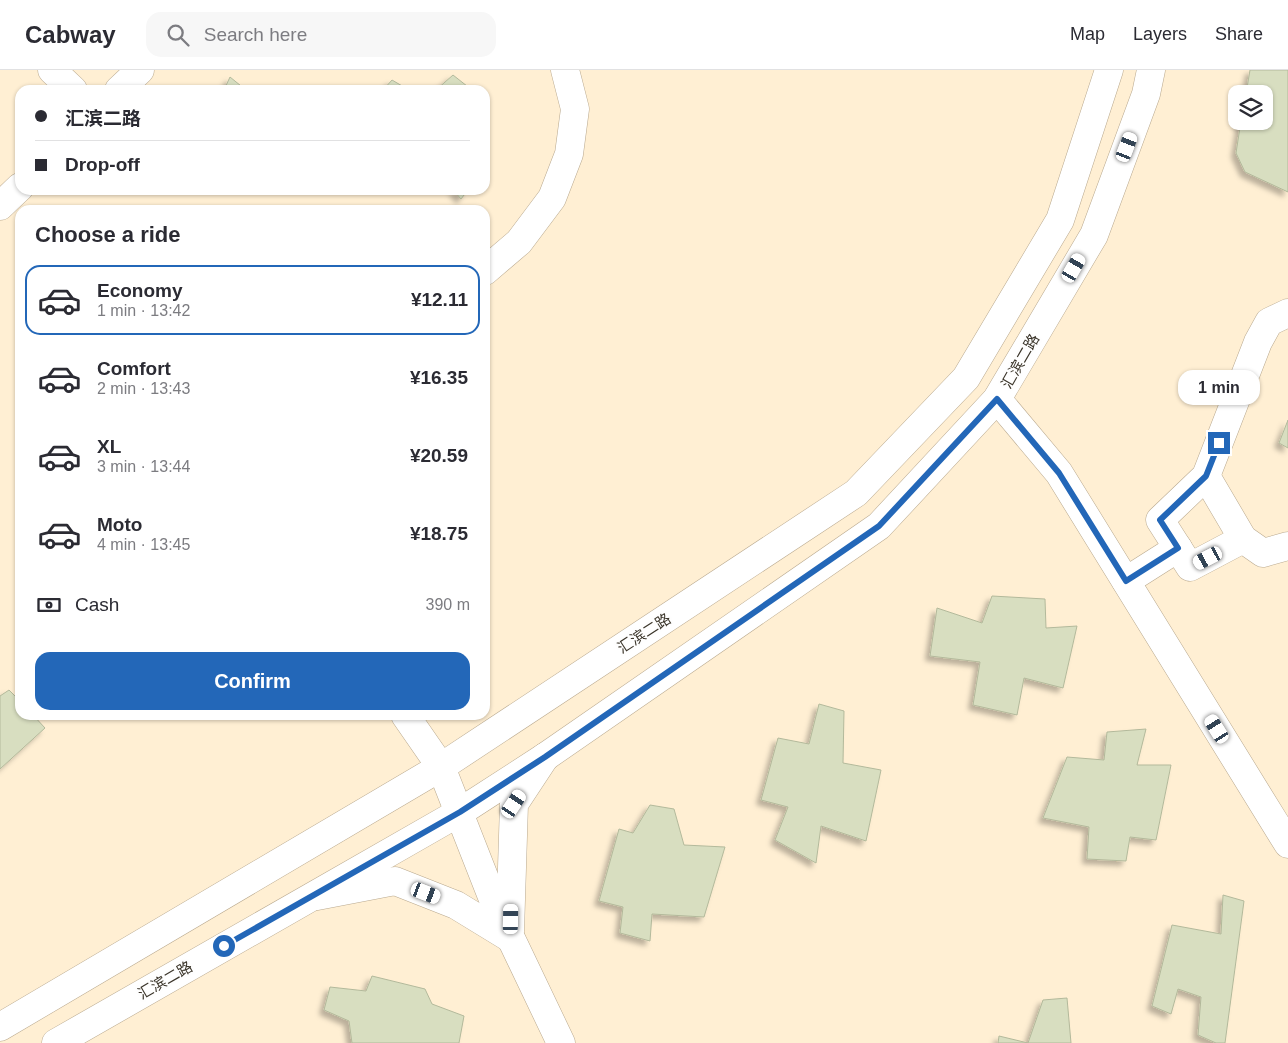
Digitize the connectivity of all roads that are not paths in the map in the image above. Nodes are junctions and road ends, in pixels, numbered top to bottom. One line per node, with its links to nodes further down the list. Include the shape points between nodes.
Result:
1 (52, 70): 6 (main road)
2 (140, 70): 7 (main road)
3 (565, 70): 10 (main road, via 575,109 568,154 552,198 519,242)
4 (1109, 70): 20 (main road, 汇滨二路, via 1060,220 966,378 856,493)
5 (1151, 70): 12 (main road, 汇滨二路, via 1146,94 1094,235)
6 (68, 85)
7 (125, 85)
8 (15, 192): 9 (main road)
9 (0, 206)
10 (490, 267)
11 (1288, 313): 13 (main road, via 1269,322 1258,342)
12 (997, 399): 17 (main road, via 1059,473); 19 (main road, 汇滨二路, via 879,526)
13 (1206, 476): 14 (main road); 16 (main road, via 1160,520)
14 (1243, 539): 15 (main road, via 1263,553); 16 (main road, via 1190,567)
15 (1288, 546)
16 (1178, 548): 17 (main road)
17 (1126, 581): 22 (main road)
18 (408, 720): 20 (main road)
19 (545, 757): 21 (main road, 汇滨二路); 24 (main road, via 514,804)
20 (441, 767): 21 (main road); 25 (main road, 汇滨二路)
21 (460, 812): 23 (main road, 汇滨二路); 24 (main road)
22 (1288, 844)
23 (307, 898): 24 (main road, via 395,881 456,905); 26 (main road, 汇滨二路)
24 (510, 938): 27 (main road)
25 (0, 1027)
26 (56, 1043)
27 (561, 1043)

